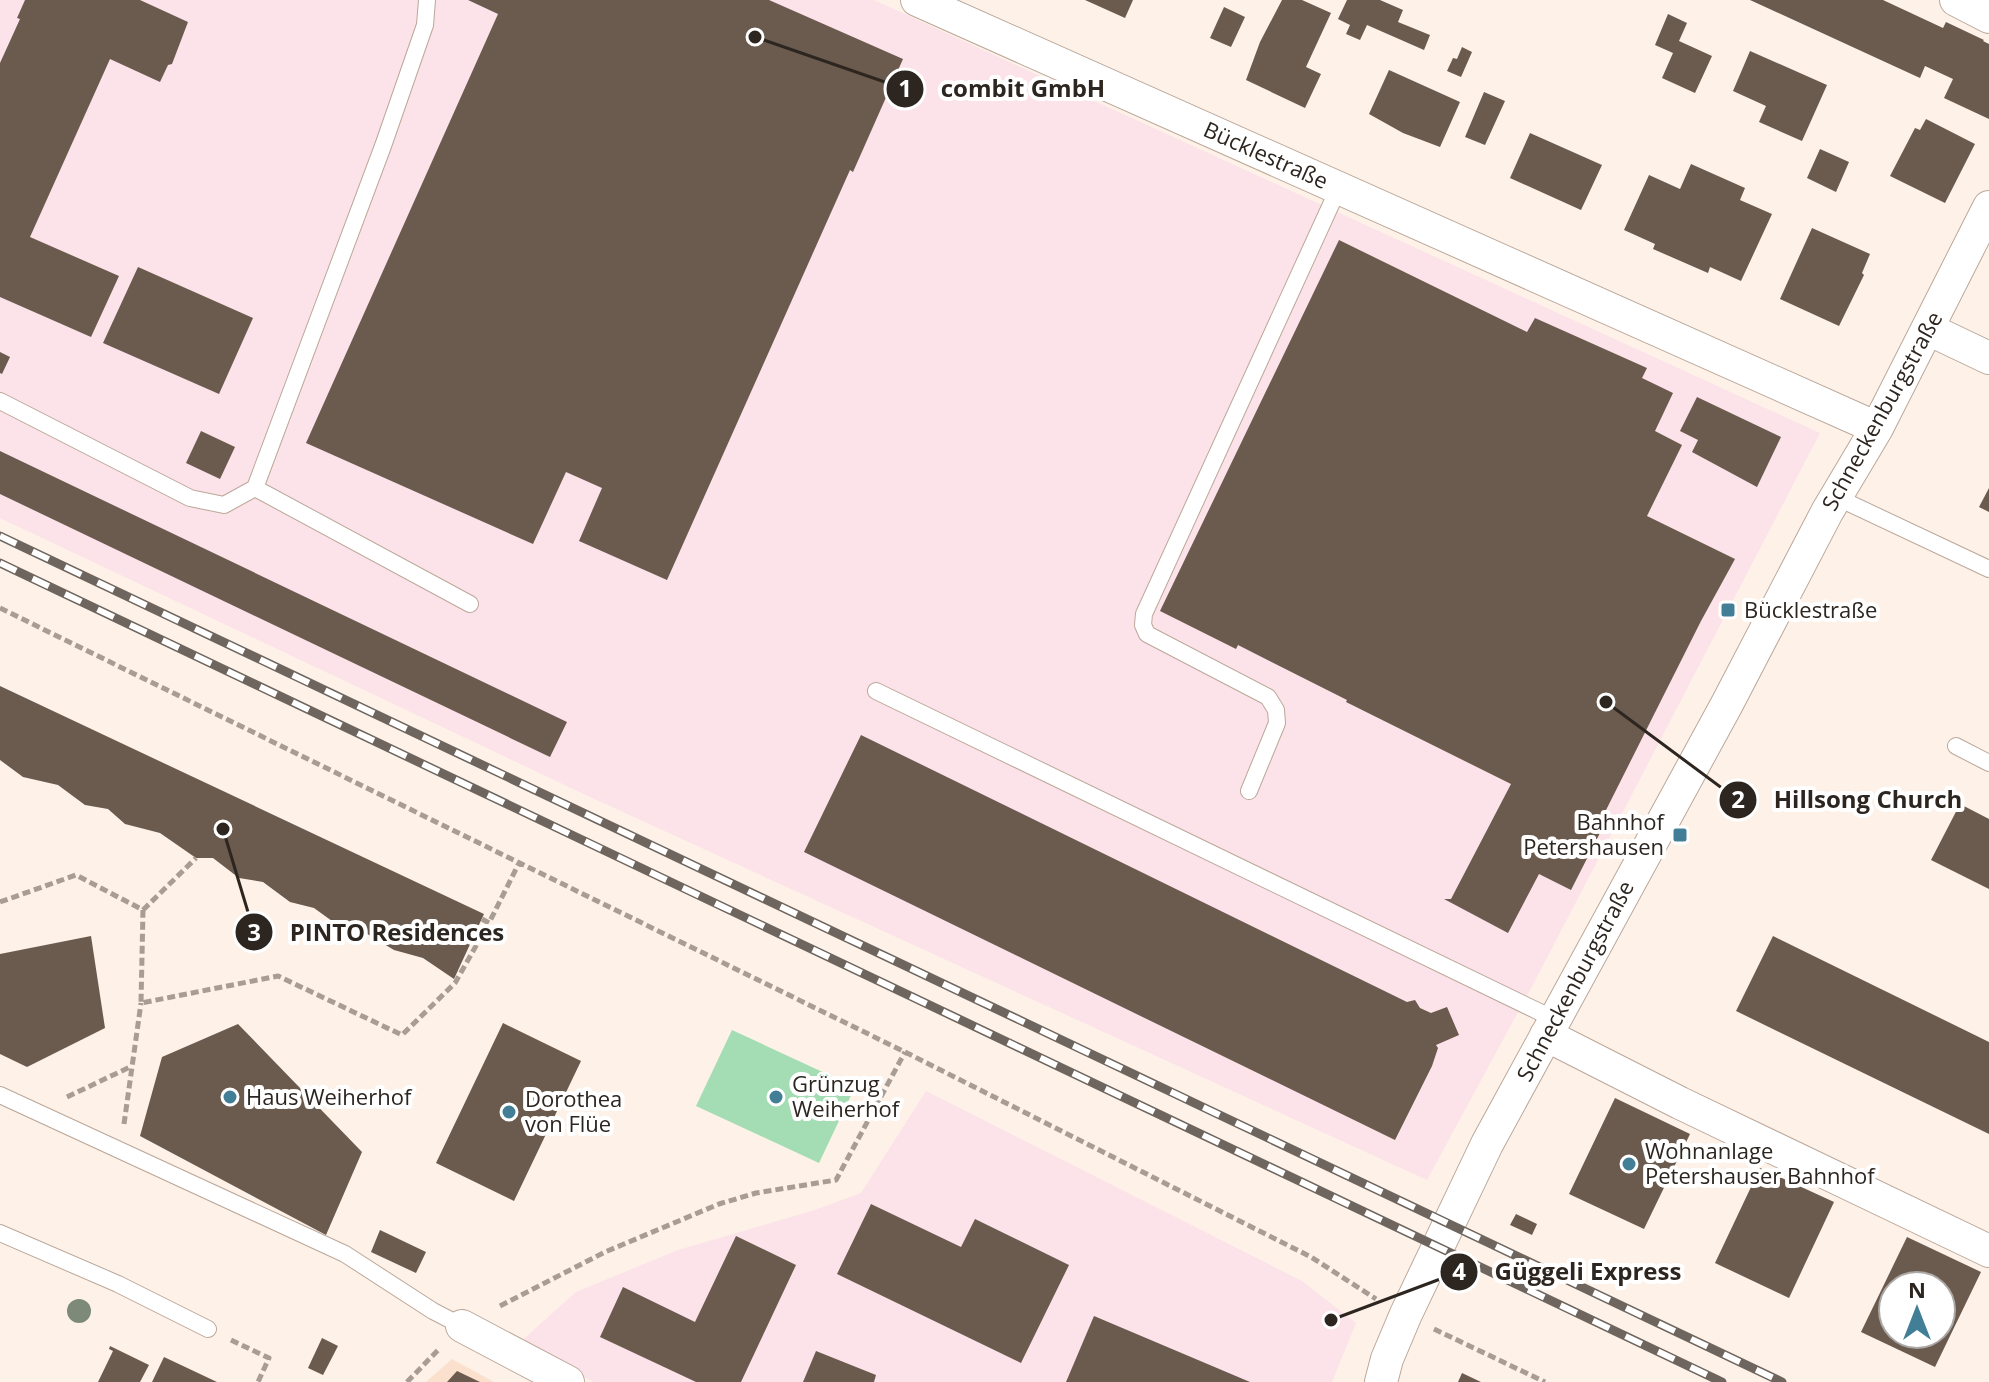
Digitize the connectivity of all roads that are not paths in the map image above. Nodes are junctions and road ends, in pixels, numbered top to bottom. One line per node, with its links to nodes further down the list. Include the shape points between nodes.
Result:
1 (427, 0): 11 (lane, via 425,25 383,146)
2 (917, 0): 5 (street, Bücklestraße)
3 (1956, 0): 4 (street)
4 (1989, 17)
5 (1339, 187): 10 (street, Bücklestraße); 18 (lane, via 1144,614 1147,634 1268,697 1276,710 1277,723)
6 (1989, 207): 7 (street, Schneckenburgstraße)
7 (1928, 329): 8 (street); 10 (street, Schneckenburgstraße)
8 (1989, 358)
9 (0, 401): 11 (lane, via 190,498 224,505)
10 (1877, 428): 12 (street, Schneckenburgstraße)
11 (255, 488): 14 (lane)
12 (1836, 497): 13 (lane); 19 (street, Schneckenburgstraße)
13 (1989, 569)
14 (470, 604)
15 (876, 691): 19 (lane)
16 (1956, 746): 17 (lane)
17 (1989, 763)
18 (1249, 791)
19 (1550, 1027): 22 (street, via 1680,1103); 26 (street, Schneckenburgstraße, via 1406,1314)
20 (0, 1095): 23 (lane, via 345,1254)
21 (0, 1233): 24 (lane)
22 (1989, 1251)
23 (462, 1326): 25 (street)
24 (208, 1329)
25 (568, 1382)
26 (1381, 1382)

